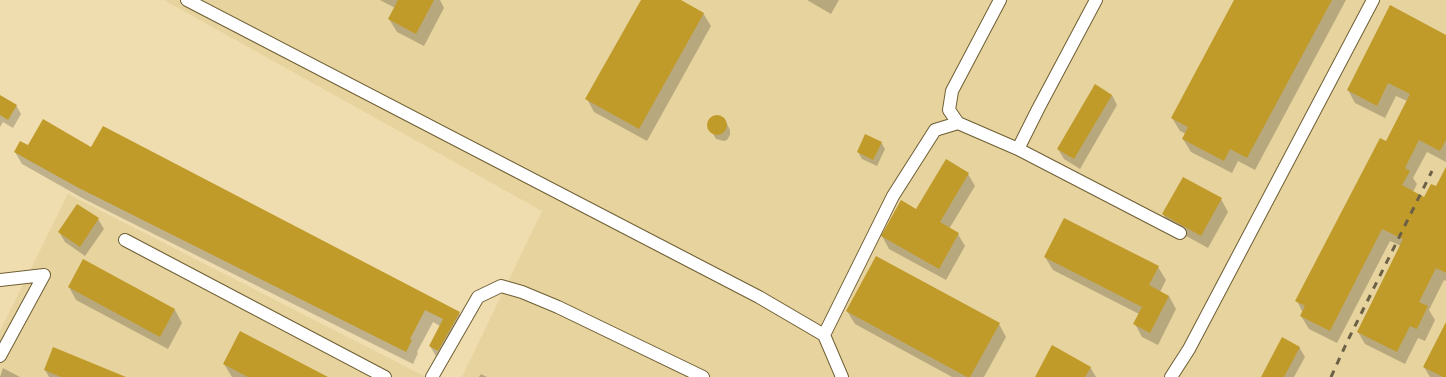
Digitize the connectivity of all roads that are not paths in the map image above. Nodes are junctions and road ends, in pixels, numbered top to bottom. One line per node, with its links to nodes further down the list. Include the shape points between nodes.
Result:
1 (187, 0): 10 (street, via 759,297)
2 (1000, 0): 5 (street, via 952,91 949,110)
3 (1096, 0): 6 (street)
4 (1373, 0): 16 (street, via 1189,349)
5 (958, 122): 6 (street); 10 (street, via 935,130 893,196)
6 (1018, 149): 7 (street)
7 (1180, 233)
8 (125, 240): 12 (street)
9 (0, 280): 11 (street, via 44,275)
10 (824, 335): 15 (street)
11 (0, 356)
12 (385, 377)
13 (432, 377): 14 (street, via 478,297 501,286 558,307)
14 (702, 377)
15 (842, 377)
16 (1171, 377)

